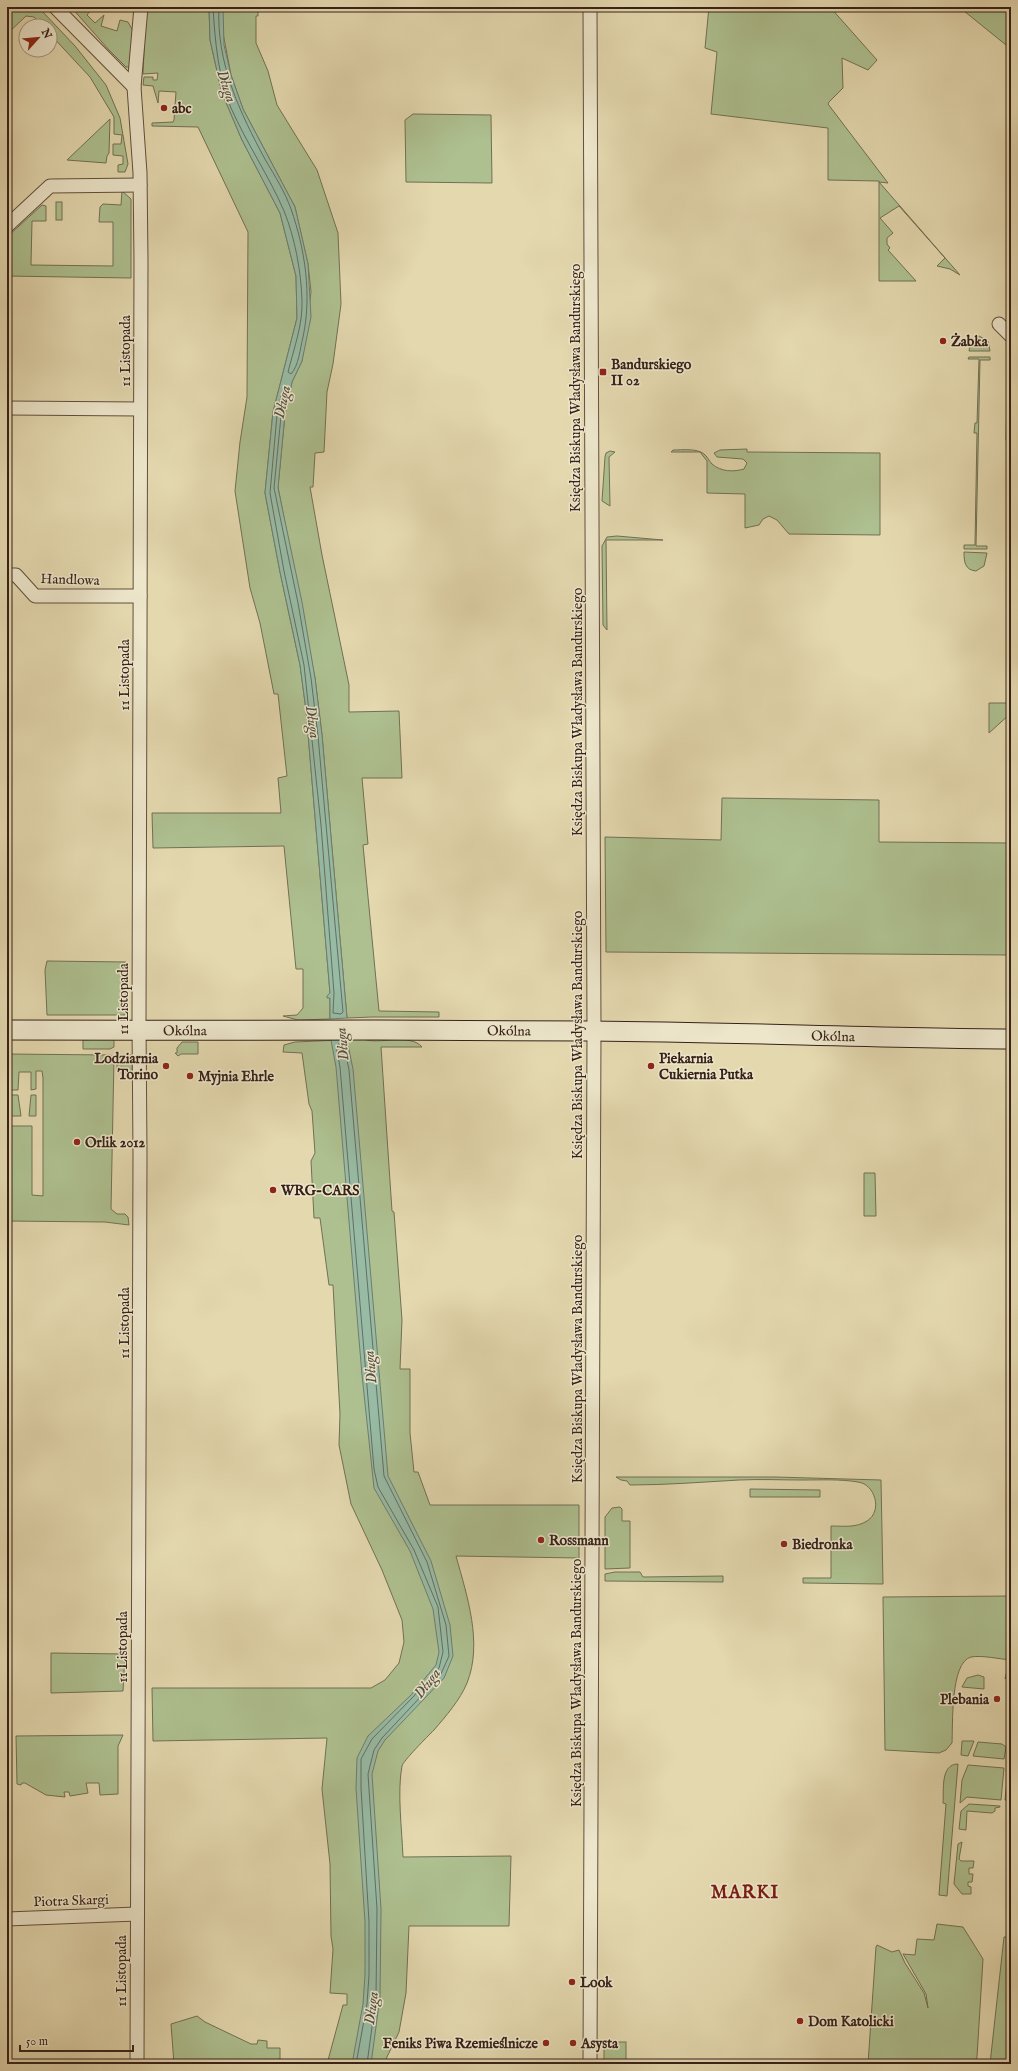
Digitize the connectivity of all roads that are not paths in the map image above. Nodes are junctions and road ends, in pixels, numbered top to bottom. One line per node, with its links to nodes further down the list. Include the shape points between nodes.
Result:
1 (55, 7): 4 (street)
2 (141, 7): 4 (street, 11 Listopada)
3 (590, 7): 15 (street, Księdza Biskupa Władysława Bandurskiego)
4 (134, 87): 5 (street, 11 Listopada)
5 (140, 185): 6 (street, via 50,186); 10 (street, 11 Listopada)
6 (7, 226)
7 (999, 324): 8 (street)
8 (1011, 336)
9 (7, 408): 10 (street)
10 (140, 409): 12 (street, 11 Listopada)
11 (7, 575): 12 (street, Handlowa, via 16,575 35,596)
12 (140, 596): 14 (street, 11 Listopada)
13 (7, 1030): 14 (street, Okólna)
14 (139, 1031): 15 (street, Okólna); 17 (street, 11 Listopada)
15 (594, 1031): 16 (street, Okólna); 20 (street, Księdza Biskupa Władysława Bandurskiego)
16 (1011, 1039)
17 (137, 1914): 18 (street, Piotra Skargi); 19 (street, 11 Listopada)
18 (7, 1919)
19 (137, 2064)
20 (590, 2064)

